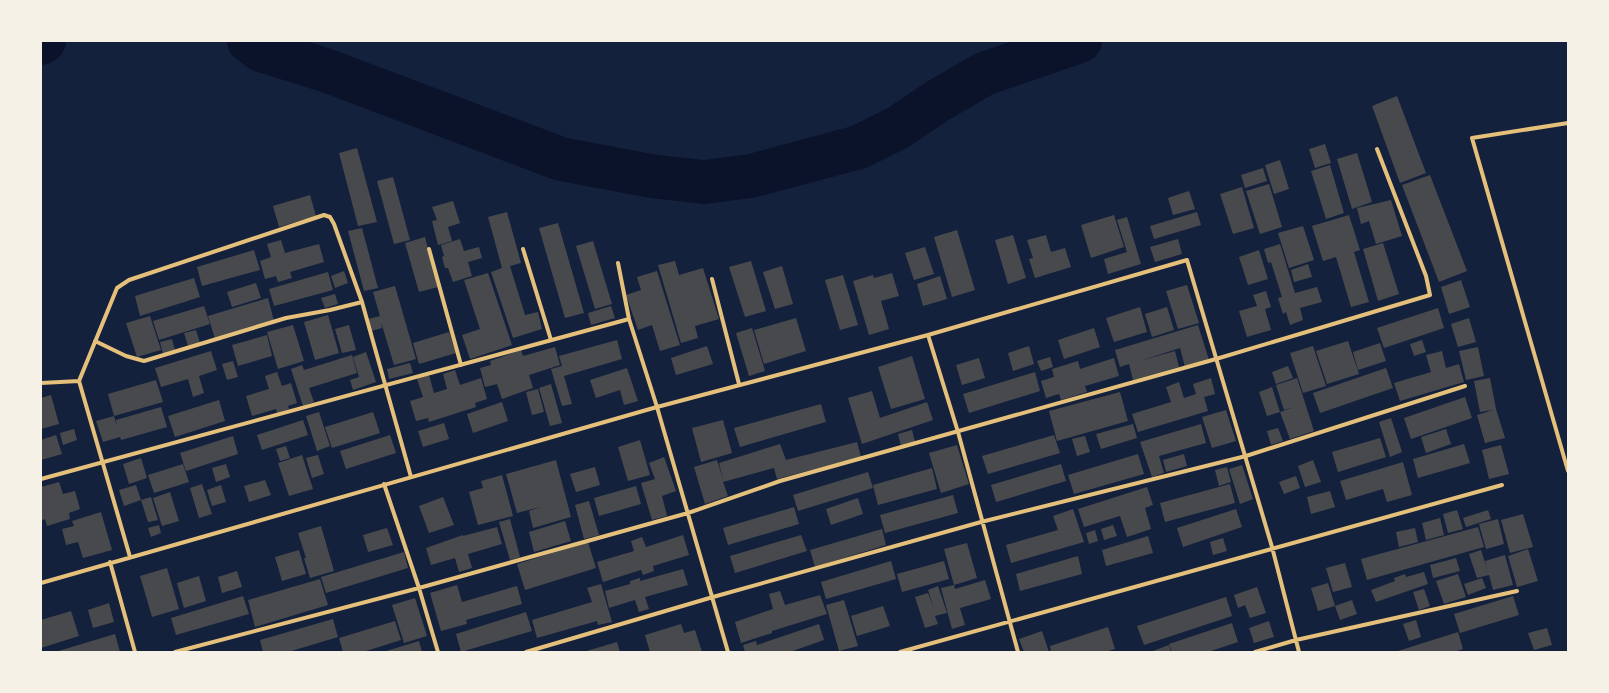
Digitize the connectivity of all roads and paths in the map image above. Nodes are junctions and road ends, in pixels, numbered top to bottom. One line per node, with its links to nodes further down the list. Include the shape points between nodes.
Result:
1 (1568, 123): 23 (street, via 1472,138)
2 (1377, 149): 12 (street, via 1426,276 1430,295)
3 (429, 249): 13 (street)
4 (523, 249): 10 (street)
5 (618, 262): 8 (street)
6 (712, 279): 17 (street)
7 (362, 302): 11 (street, via 293,316 144,361 126,356); 11 (street, via 334,224 324,215 129,280 116,288); 16 (street)
8 (629, 319): 10 (street); 19 (street)
9 (928, 335): 12 (street, via 1187,260); 17 (street); 20 (street)
10 (551, 340): 13 (street)
11 (95, 341): 14 (street)
12 (1216, 359): 20 (street); 21 (street)
13 (462, 365): 16 (street)
14 (79, 381): 15 (street); 22 (street)
15 (41, 383)
16 (386, 384): 22 (street); 24 (street)
17 (739, 384): 19 (street)
18 (1465, 386): 21 (street)
19 (657, 407): 24 (street); 28 (street)
20 (958, 432): 28 (street, via 780,481); 29 (street)
21 (1246, 456): 29 (street); 30 (street)
22 (102, 461): 25 (street); 31 (street)
23 (1568, 471)
24 (411, 477): 26 (street)
25 (41, 479)
26 (384, 484): 31 (street); 34 (street)
27 (1502, 484): 30 (street)
28 (688, 514): 34 (street); 36 (street)
29 (982, 522): 36 (street); 37 (street)
30 (1272, 547): 37 (street); 38 (street)
31 (130, 557): 32 (street)
32 (110, 562): 33 (street); 39 (street)
33 (41, 583)
34 (419, 588): 40 (street); 41 (street)
35 (1517, 590): 38 (street)
36 (713, 597): 42 (street); 43 (street)
37 (1008, 621): 44 (street); 45 (street)
38 (1296, 640): 46 (street); 47 (street)
39 (135, 652)
40 (175, 652)
41 (438, 652)
42 (526, 652)
43 (728, 652)
44 (900, 652)
45 (1018, 652)
46 (1255, 652)
47 (1299, 652)

